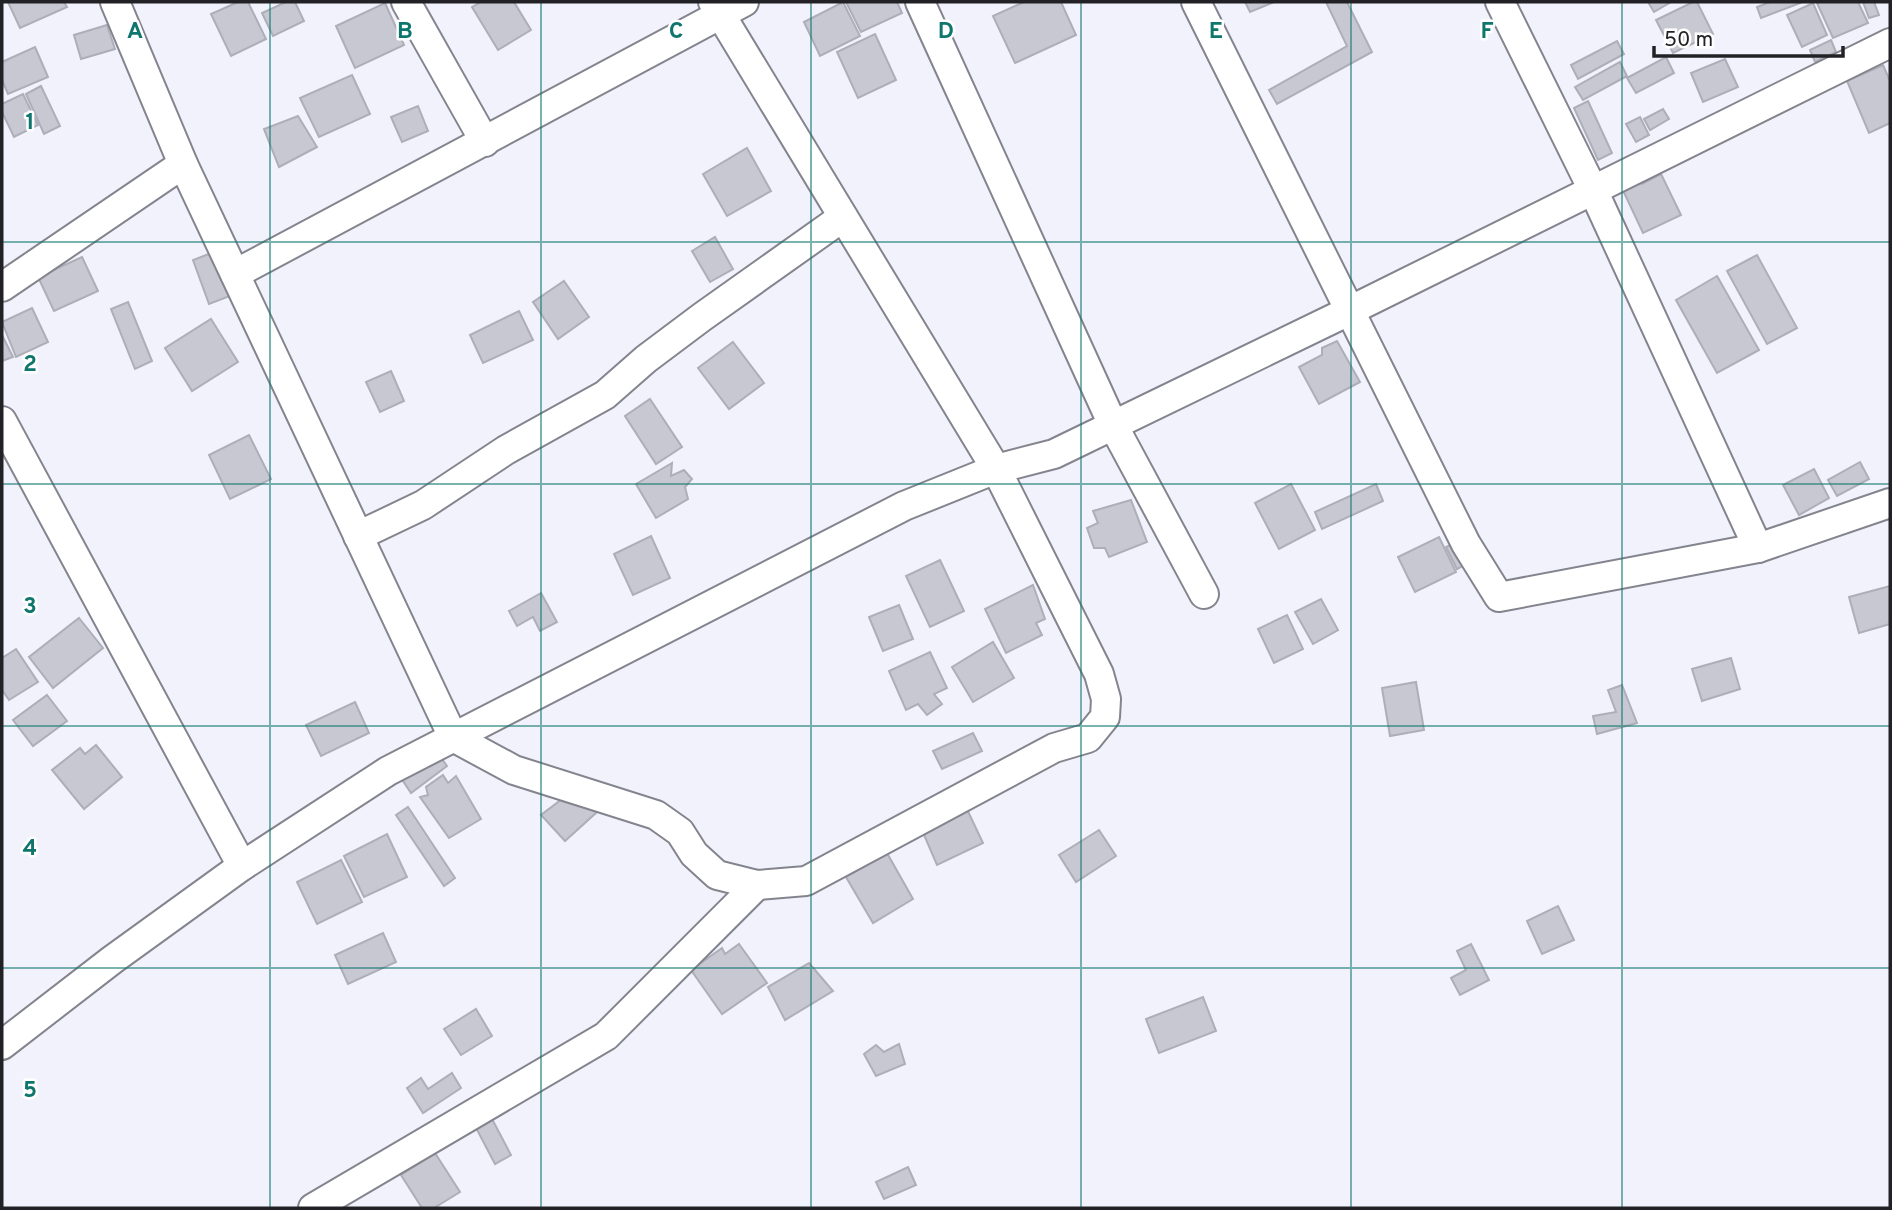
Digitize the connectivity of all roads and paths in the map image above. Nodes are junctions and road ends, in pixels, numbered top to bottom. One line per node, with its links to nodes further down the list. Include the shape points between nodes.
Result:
1 (115, 2): 9 (street)
2 (406, 2): 8 (street)
3 (920, 2): 16 (street)
4 (1196, 2): 14 (street)
5 (1500, 2): 10 (street)
6 (726, 6): 8 (street); 11 (street)
7 (1890, 43): 10 (street)
8 (485, 142): 12 (street)
9 (183, 164): 12 (street); 13 (street)
10 (1593, 190): 14 (street); 20 (street)
11 (843, 217): 17 (street); 19 (street, via 646,359 606,395 506,450 424,505)
12 (235, 274): 19 (street)
13 (2, 287)
14 (1349, 311): 16 (street); 20 (street, via 1466,544 1499,597)
15 (2, 421): 23 (street)
16 (1113, 425): 17 (street, via 1054,454); 21 (street)
17 (996, 469): 22 (street, via 904,506); 24 (street, via 1099,674 1105,717 1088,738 1054,748 806,881)
18 (1890, 503): 20 (street)
19 (358, 536): 22 (street)
20 (1758, 548)
21 (1204, 594)
22 (453, 737): 23 (street, via 388,771); 24 (street, via 514,770 656,815 680,832 694,854 717,875)
23 (242, 866): 25 (street)
24 (757, 885): 26 (street, via 606,1036)
25 (2, 1045)
26 (313, 1208)

